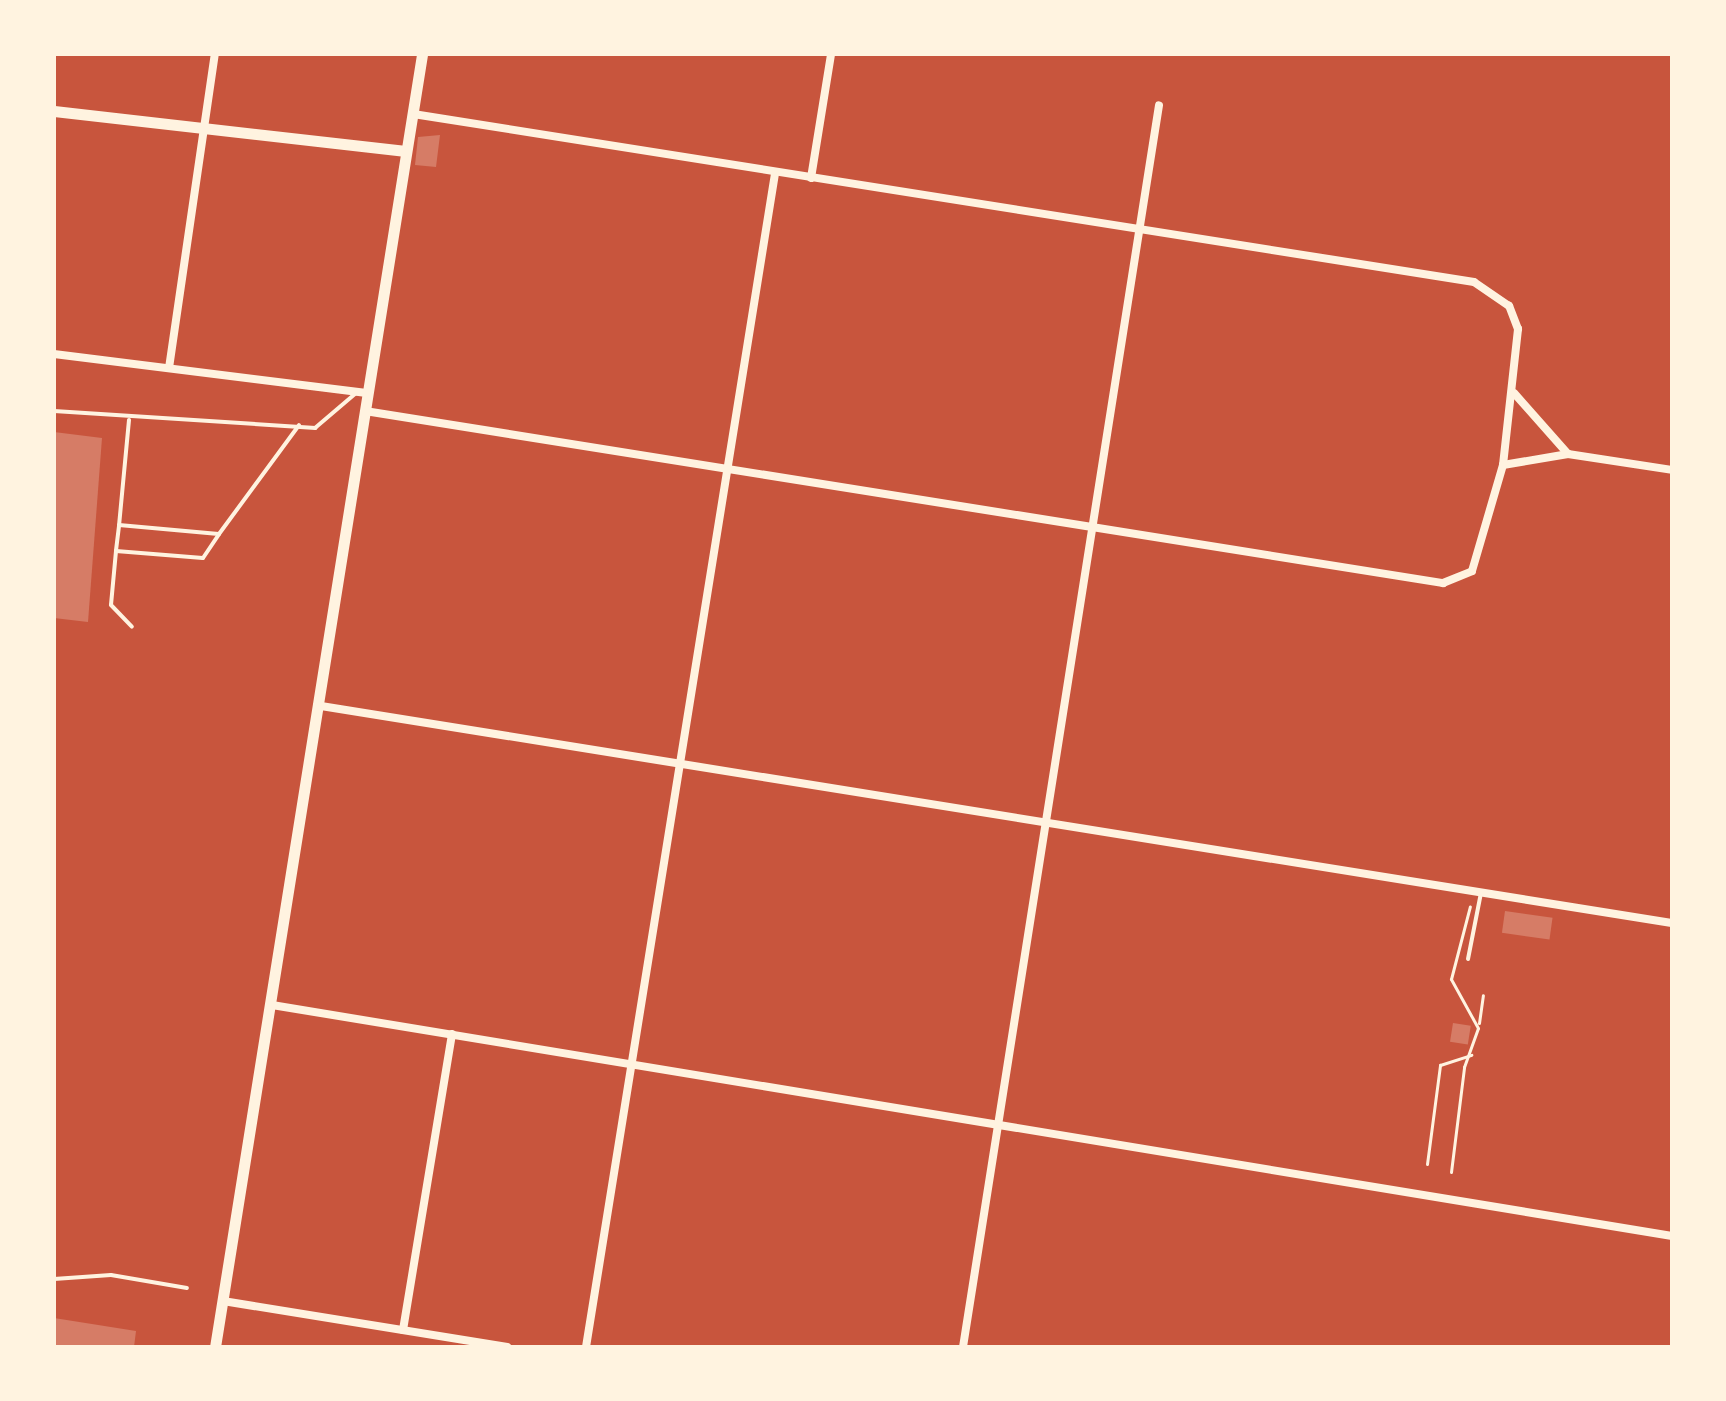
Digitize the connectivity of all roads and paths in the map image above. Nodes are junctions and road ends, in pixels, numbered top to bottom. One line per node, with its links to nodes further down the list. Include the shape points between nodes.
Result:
1 (215, 54): 7 (street)
2 (422, 54): 6 (street)
3 (831, 54): 10 (street)
4 (1159, 105): 11 (street)
5 (54, 111): 7 (street)
6 (413, 114): 8 (street); 9 (street)
7 (204, 128): 8 (street); 13 (street)
8 (406, 151): 14 (street)
9 (775, 173): 10 (street); 22 (street)
10 (811, 178): 11 (street)
11 (1139, 230): 15 (street, via 1474,282 1509,306 1518,329); 25 (street)
12 (54, 354): 13 (street)
13 (169, 368): 14 (street)
14 (362, 392): 17 (street); 19 (lane, via 322,426)
15 (1514, 393): 20 (street); 21 (street)
16 (54, 411): 18 (lane)
17 (365, 411): 22 (street); 29 (street)
18 (129, 420): 19 (lane); 24 (lane)
19 (299, 425): 26 (lane)
20 (1568, 454): 21 (street); 23 (street)
21 (1503, 465): 25 (street, via 1472,571 1454,582)
22 (732, 469): 25 (street); 30 (street)
23 (1672, 470)
24 (119, 525): 26 (lane); 27 (lane)
25 (1089, 528): 31 (street)
26 (219, 534): 27 (lane, via 203,558)
27 (116, 551): 28 (lane, via 111,605)
28 (132, 627)
29 (321, 706): 30 (street); 37 (street)
30 (680, 762): 31 (street); 41 (street)
31 (1042, 825): 32 (street); 42 (street)
32 (1481, 893): 33 (lane); 34 (street)
33 (1478, 904): 35 (lane); 38 (path, via 1465,907 1451,979)
34 (1672, 923)
35 (1468, 959)
36 (1483, 995): 38 (path)
37 (272, 1005): 39 (street); 48 (street)
38 (1478, 1028): 40 (path)
39 (452, 1034): 41 (street); 49 (street)
40 (1474, 1054): 43 (path, via 1440,1065); 44 (path, via 1464,1067)
41 (631, 1063): 42 (street); 52 (street)
42 (997, 1122): 45 (street); 53 (street)
43 (1427, 1164)
44 (1451, 1172)
45 (1672, 1236)
46 (54, 1279): 47 (lane, via 111,1275)
47 (187, 1288)
48 (223, 1301): 49 (street); 50 (street)
49 (403, 1330): 51 (street)
50 (215, 1347)
51 (507, 1347)
52 (586, 1347)
53 (963, 1347)

